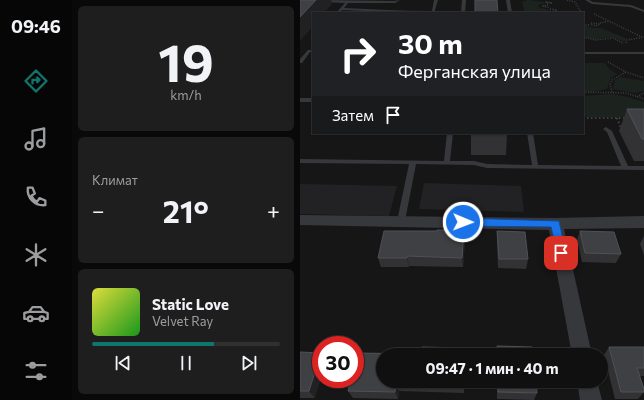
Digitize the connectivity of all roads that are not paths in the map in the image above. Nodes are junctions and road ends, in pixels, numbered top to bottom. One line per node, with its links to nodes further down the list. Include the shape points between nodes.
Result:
1 (398, 0): 7 (lane)
2 (436, 0): 12 (lane)
3 (464, 0): 13 (lane)
4 (508, 0): 14 (lane)
5 (587, 0): 9 (lane, via 592,4 631,6)
6 (318, 1): 7 (lane)
7 (347, 2): 8 (lane)
8 (341, 9): 10 (lane); 11 (lane)
9 (644, 11)
10 (339, 12)
11 (400, 12)
12 (434, 12)
13 (463, 12)
14 (510, 12)
15 (311, 51): 18 (lane)
16 (584, 53): 17 (lane)
17 (644, 53)
18 (300, 62)
19 (300, 100): 20 (lane)
20 (312, 100)
21 (607, 129): 28 (lane)
22 (450, 134): 26 (lane)
23 (530, 134): 27 (lane)
24 (300, 161): 25 (lane)
25 (414, 162): 26 (lane); 31 (lane)
26 (447, 162): 27 (lane, via 487,166)
27 (535, 166): 28 (lane)
28 (625, 168): 29 (lane)
29 (644, 168)
30 (300, 220): 31 (street)
31 (401, 221): 33 (street)
32 (644, 222): 33 (street)
33 (555, 224): 34 (street)
34 (581, 348)
35 (588, 388): 36 (street)
36 (591, 400)

